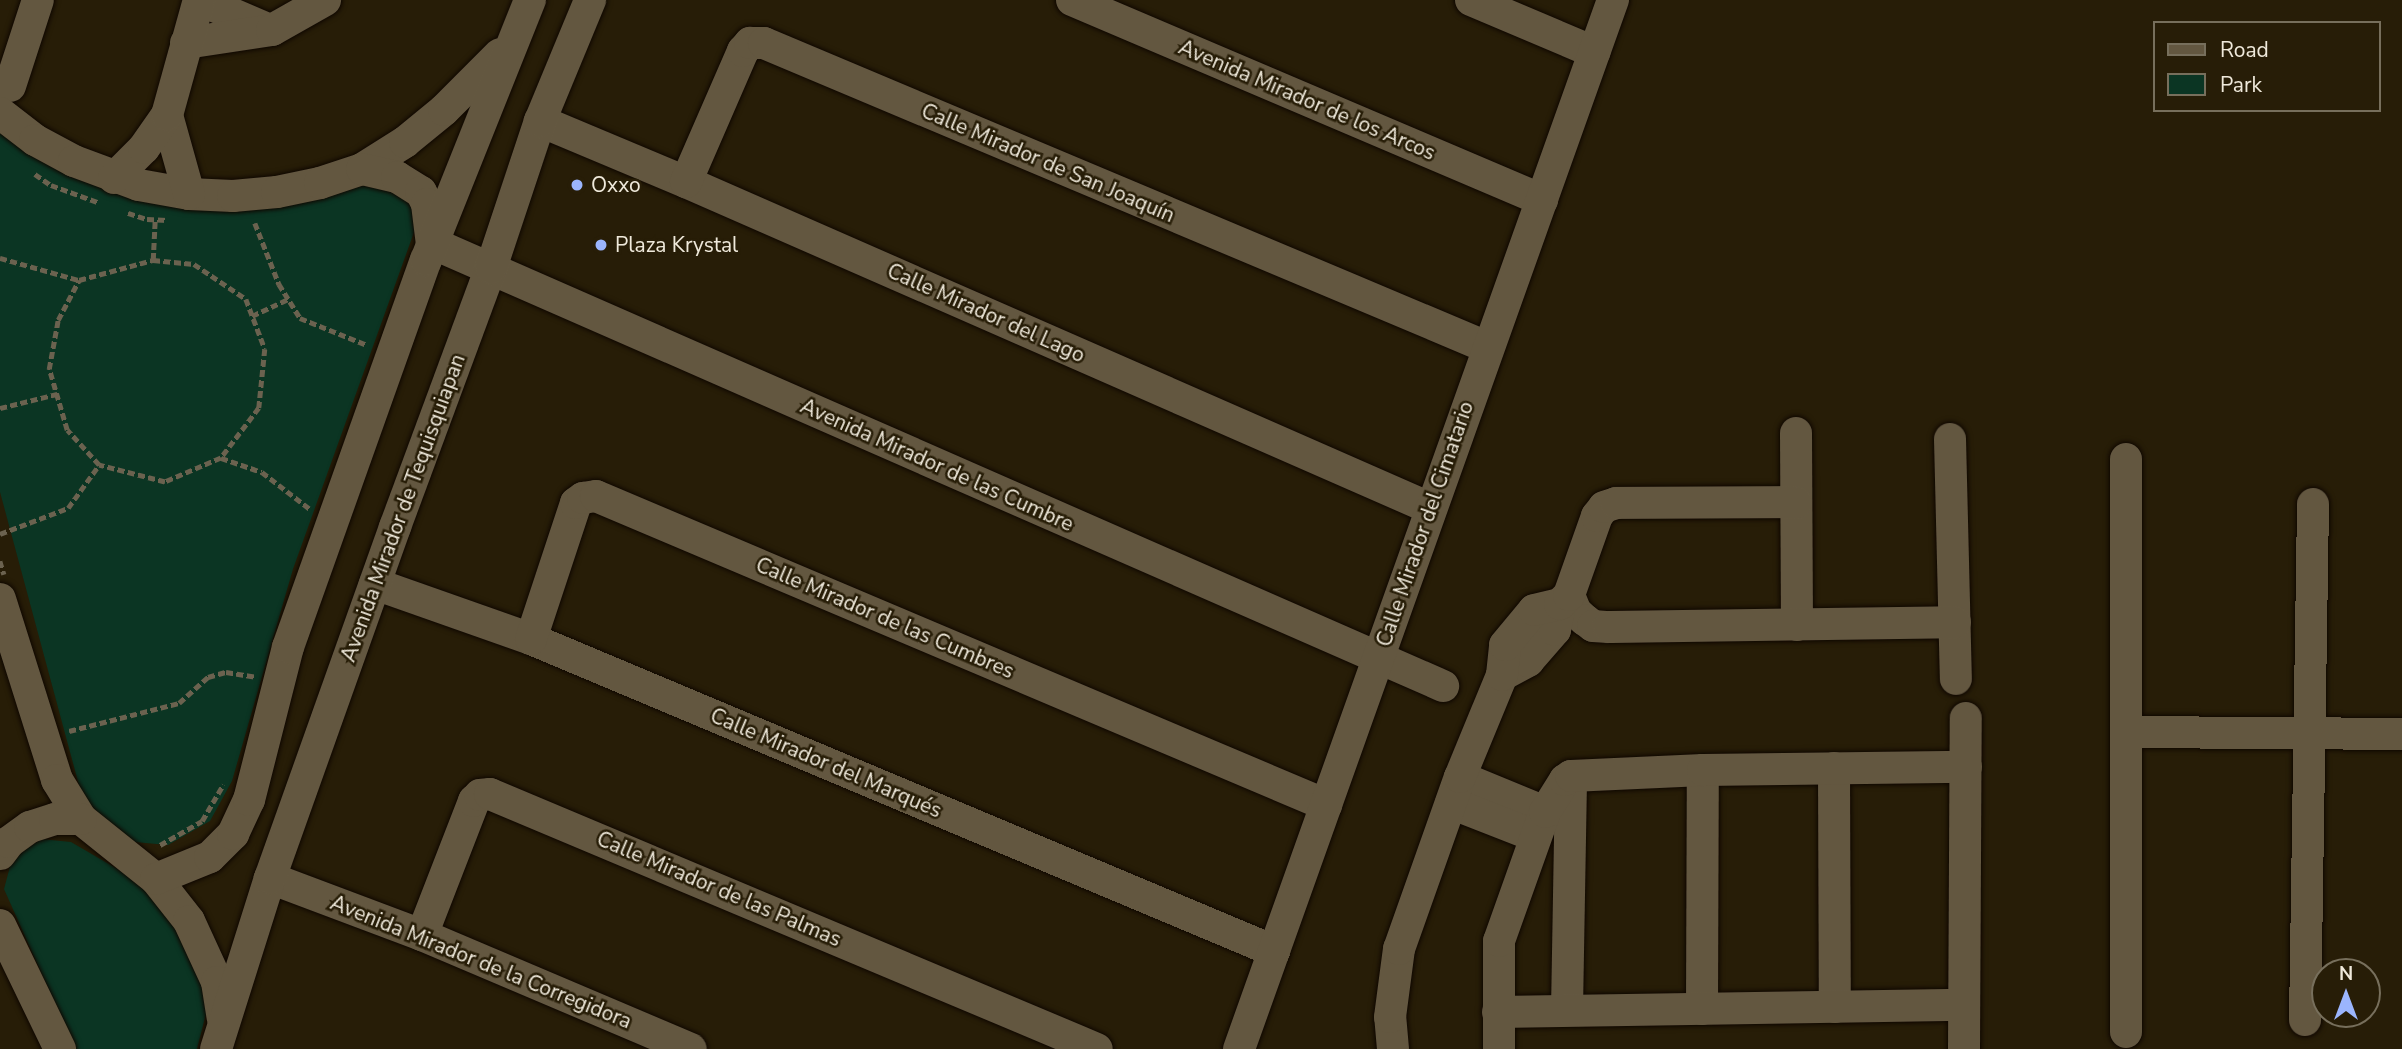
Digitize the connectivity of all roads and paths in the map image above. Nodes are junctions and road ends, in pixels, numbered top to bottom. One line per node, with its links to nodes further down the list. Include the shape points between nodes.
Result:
1 (200, 0): 9 (street); 11 (street)
2 (325, 0): 9 (street)
3 (530, 0): 10 (street)
4 (590, 0): 15 (street, Avenida Mirador de Tequisquiapan)
5 (1072, 0): 20 (street, Avenida Mirador de los Arcos)
6 (1471, 0): 12 (street)
7 (1613, 0): 12 (street, Calle Mirador del Cimatario)
8 (27, 6): 13 (street)
9 (272, 30): 11 (street)
10 (514, 37): 17 (street, via 444,110); 27 (street)
11 (186, 43): 14 (street)
12 (1594, 52): 20 (street, Calle Mirador del Cimatario)
13 (2, 107): 19 (street, via 45,145)
14 (167, 115): 19 (street); 21 (street)
15 (540, 121): 18 (street, Calle Mirador del Lago); 30 (street, Avenida Mirador de Tequisquiapan)
16 (29, 169): 19 (path, via 51,186)
17 (362, 169): 21 (street, via 320,183); 27 (street, via 397,177 421,192)
18 (686, 181): 36 (street, Calle Mirador de San Joaquín, via 743,51 750,43 764,43); 48 (street, Calle Mirador del Lago)
19 (113, 192): 21 (street)
20 (1542, 200): 36 (street, Calle Mirador del Cimatario)
21 (184, 207): 24 (path)
22 (123, 211): 24 (path)
23 (268, 218): 26 (path)
24 (155, 219): 29 (path)
25 (243, 222): 26 (path)
26 (255, 223): 32 (path)
27 (432, 243): 30 (street, Avenida Mirador de las Cumbre); 81 (street, via 288,648 249,800 233,834 210,856)
28 (0, 258): 31 (path)
29 (153, 260): 31 (path); 33 (path, via 194,264 246,299)
30 (491, 268): 52 (street, Avenida Mirador de Tequisquiapan); 58 (street, Avenida Mirador de las Cumbre)
31 (79, 280): 38 (path, via 58,320 49,369)
32 (288, 299): 33 (path); 35 (path, via 300,318)
33 (252, 316): 42 (path, via 265,349 259,408)
34 (371, 335): 35 (path)
35 (368, 346): 37 (path)
36 (1487, 347): 48 (street, Calle Mirador del Cimatario)
37 (363, 358)
38 (57, 394): 39 (path); 44 (path, via 67,430)
39 (0, 408)
40 (1796, 433): 46 (street)
41 (1950, 439): 55 (street)
42 (221, 458): 44 (path, via 165,482); 49 (path, via 262,472)
43 (2126, 459): 66 (street)
44 (99, 465): 51 (path, via 68,508)
45 (315, 497): 49 (path)
46 (1796, 502): 54 (street, via 1616,503 1604,507); 56 (street)
47 (2313, 504): 67 (street)
48 (1430, 508): 58 (street, Calle Mirador del Cimatario)
49 (311, 510): 50 (path)
50 (307, 522)
51 (0, 534)
52 (375, 584): 57 (street, Calle Mirador del Marqués); 80 (street, Avenida Mirador de Tequisquiapan)
53 (0, 599): 76 (street, via 57,780)
54 (1564, 599): 56 (street, via 1593,626); 74 (street, via 1550,637 1528,661 1502,676)
55 (1955, 622): 56 (street); 61 (street)
56 (1797, 625)
57 (531, 639): 75 (street, Calle Mirador de las Cumbres, via 576,503 596,496); 84 (street, Calle Mirador del Marqués)
58 (1378, 658): 62 (street, Avenida Mirador de las Cumbre); 75 (street, Calle Mirador del Cimatario)
59 (260, 666): 60 (path)
60 (257, 677): 63 (path); 65 (path, via 226,672 208,677 180,703)
61 (1956, 679)
62 (1443, 687)
63 (254, 689)
64 (1966, 718): 69 (street)
65 (64, 732)
66 (2126, 732): 67 (street); 91 (street)
67 (2309, 733): 68 (street); 90 (street)
68 (2402, 734)
69 (1966, 766): 70 (street); 85 (street)
70 (1834, 768): 71 (street); 86 (street)
71 (1703, 770): 73 (street); 87 (street)
72 (229, 775): 78 (path, via 202,821 161,845)
73 (1571, 776): 77 (street); 88 (street)
74 (1456, 790): 77 (street); 97 (street, via 1399,949 1392,994)
75 (1325, 805): 84 (street, Calle Mirador del Cimatario)
76 (81, 819): 79 (street, via 55,819 30,827); 81 (street)
77 (1540, 824): 89 (street, via 1499,941)
78 (150, 843)
79 (0, 854)
80 (270, 878): 82 (street, Avenida Mirador de la Corregidora); 92 (street, Avenida Mirador de Tequisquiapan)
81 (156, 879): 92 (street, via 189,921 217,982)
82 (422, 935): 94 (street, Avenida Mirador de la Corregidora); 95 (street, Calle Mirador de las Palmas, via 474,801 490,794)
83 (3, 938): 93 (street)
84 (1273, 951): 96 (street, Calle Mirador del Cimatario)
85 (1965, 1005): 86 (street); 99 (street)
86 (1835, 1007): 87 (street)
87 (1702, 1009): 88 (street)
88 (1567, 1010): 89 (street)
89 (1498, 1012): 98 (street)
90 (2305, 1020)
91 (2126, 1032)
92 (220, 1034)
93 (60, 1049)
94 (691, 1049)
95 (1097, 1049)
96 (1239, 1049)
97 (1393, 1049)
98 (1499, 1049)
99 (1965, 1049)

